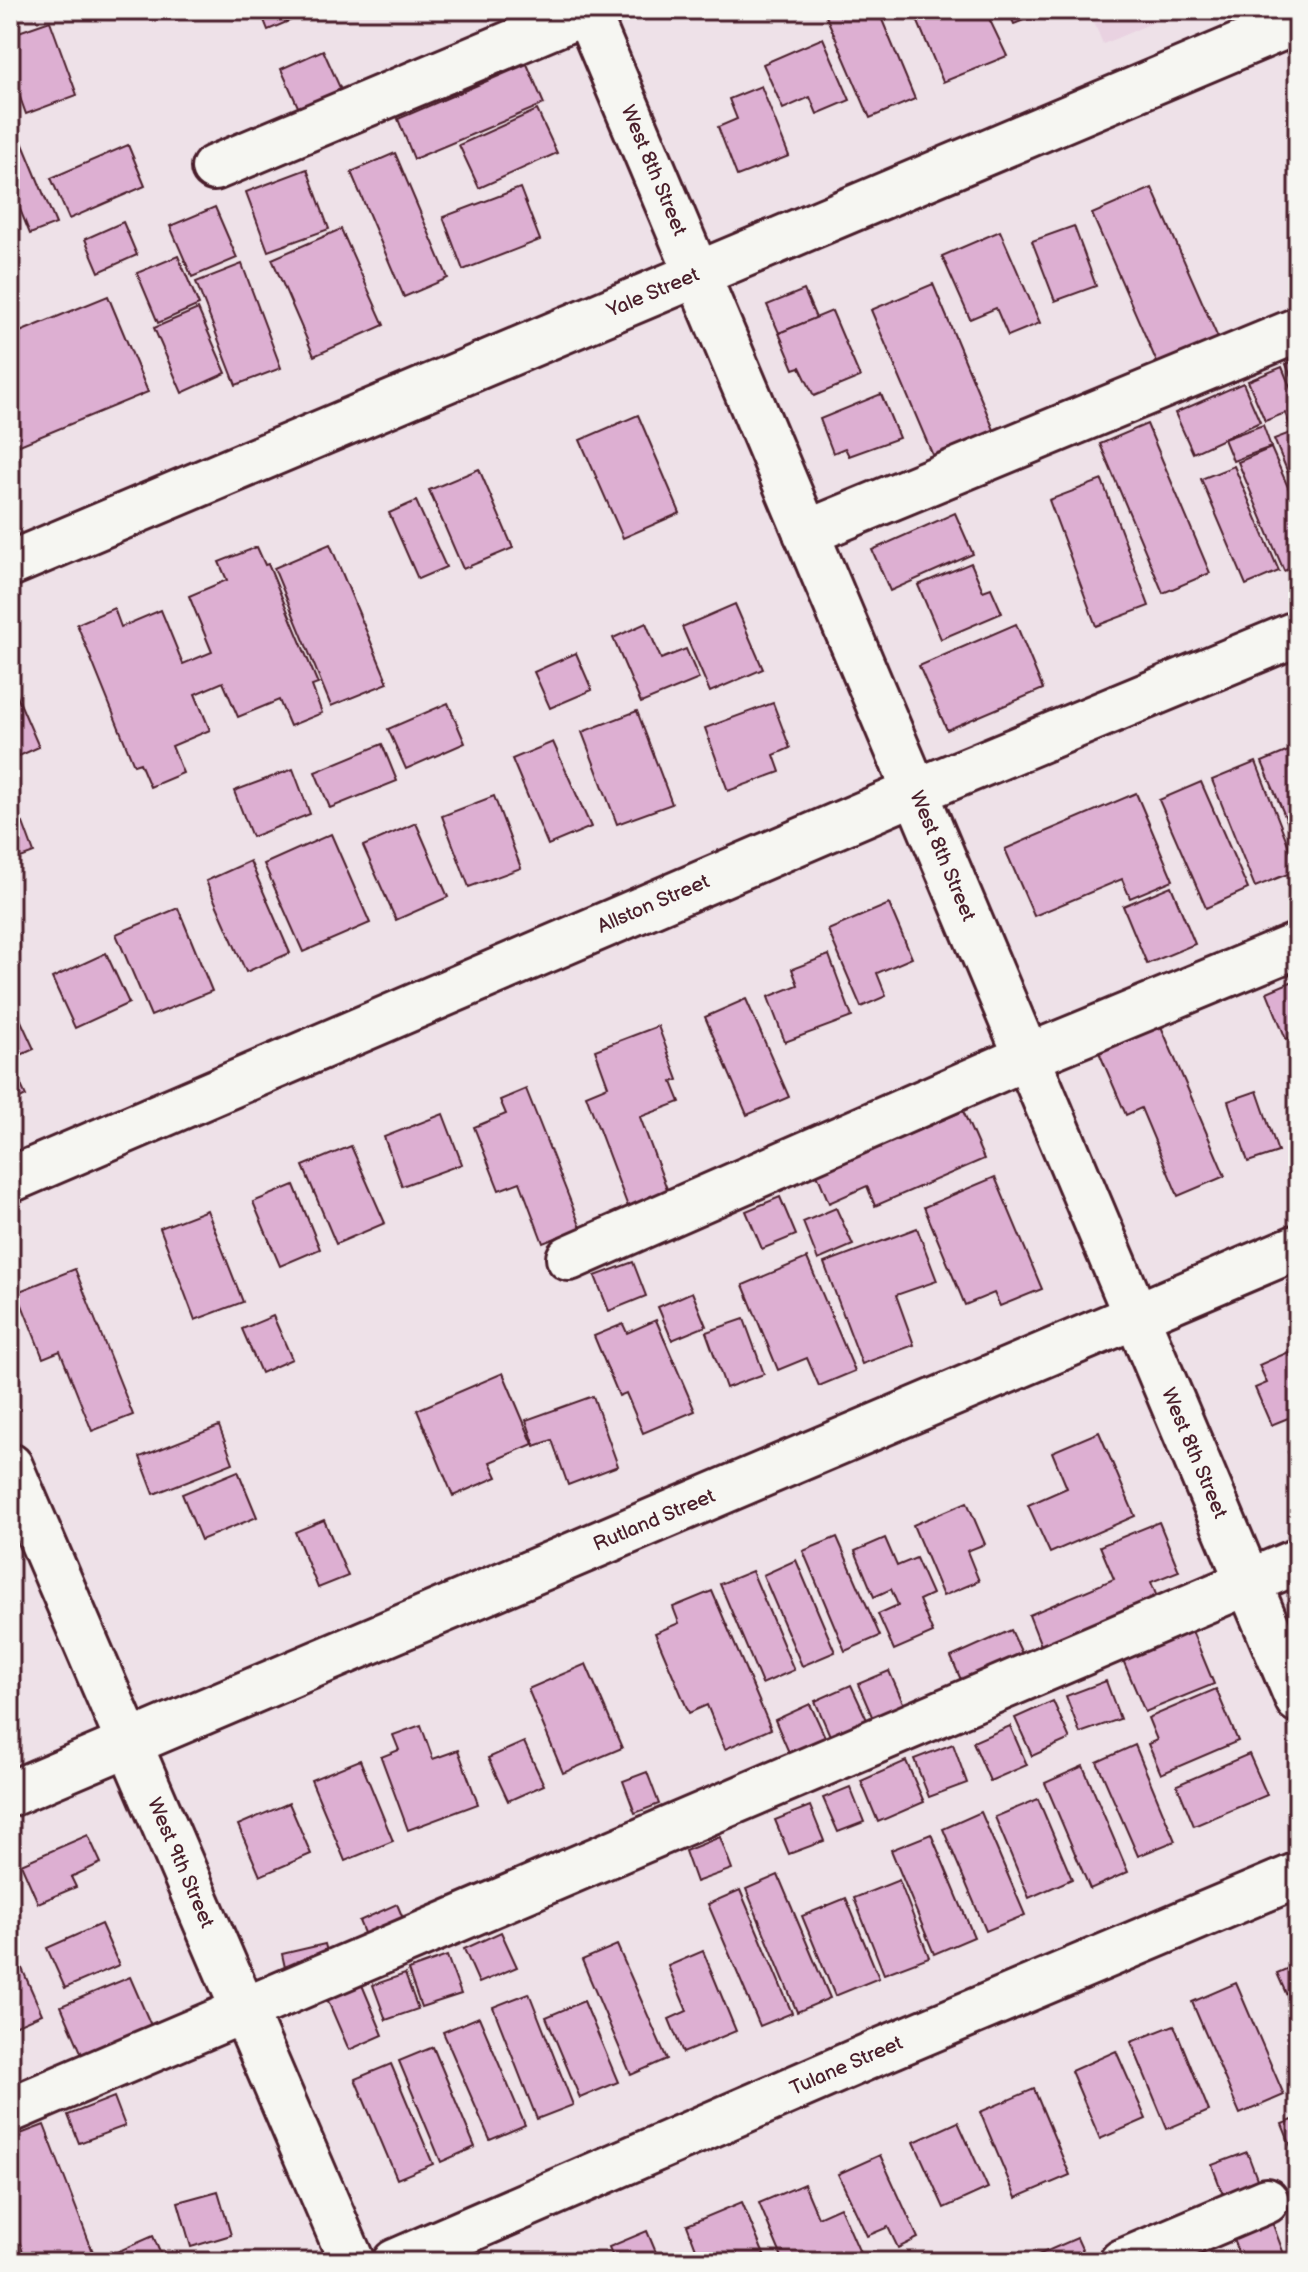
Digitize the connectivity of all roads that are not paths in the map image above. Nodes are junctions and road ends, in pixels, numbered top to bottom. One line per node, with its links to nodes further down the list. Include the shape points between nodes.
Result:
1 (588, 11): 3 (street); 4 (street, West 8th Street)
2 (1298, 21): 4 (street, Yale Street)
3 (214, 168)
4 (698, 275): 6 (street, West 8th Street); 7 (street, Yale Street)
5 (1298, 330): 6 (street)
6 (806, 533): 9 (street, West 8th Street)
7 (10, 564)
8 (1298, 633): 9 (street, Allston Street)
9 (915, 792): 11 (street, West 8th Street); 12 (street, Allston Street)
10 (1298, 945): 11 (street)
11 (1027, 1057): 14 (street); 15 (street, West 8th Street)
12 (10, 1180)
13 (1298, 1247): 15 (street, Rutland Street)
14 (569, 1258)
15 (1136, 1316): 18 (street, West 8th Street); 20 (street, Rutland Street)
16 (13, 1481): 20 (street, West 9th Street)
17 (1298, 1561): 18 (street)
18 (1248, 1581): 19 (street, West 8th Street); 23 (street)
19 (1298, 1700)
20 (129, 1743): 21 (street, Rutland Street); 23 (street, West 9th Street)
21 (10, 1794)
22 (1298, 1875): 27 (street, Tulane Street)
23 (244, 2010): 24 (street); 26 (street, West 9th Street)
24 (10, 2110)
25 (1266, 2201): 28 (street)
26 (352, 2262)
27 (395, 2262)
28 (1122, 2262)

